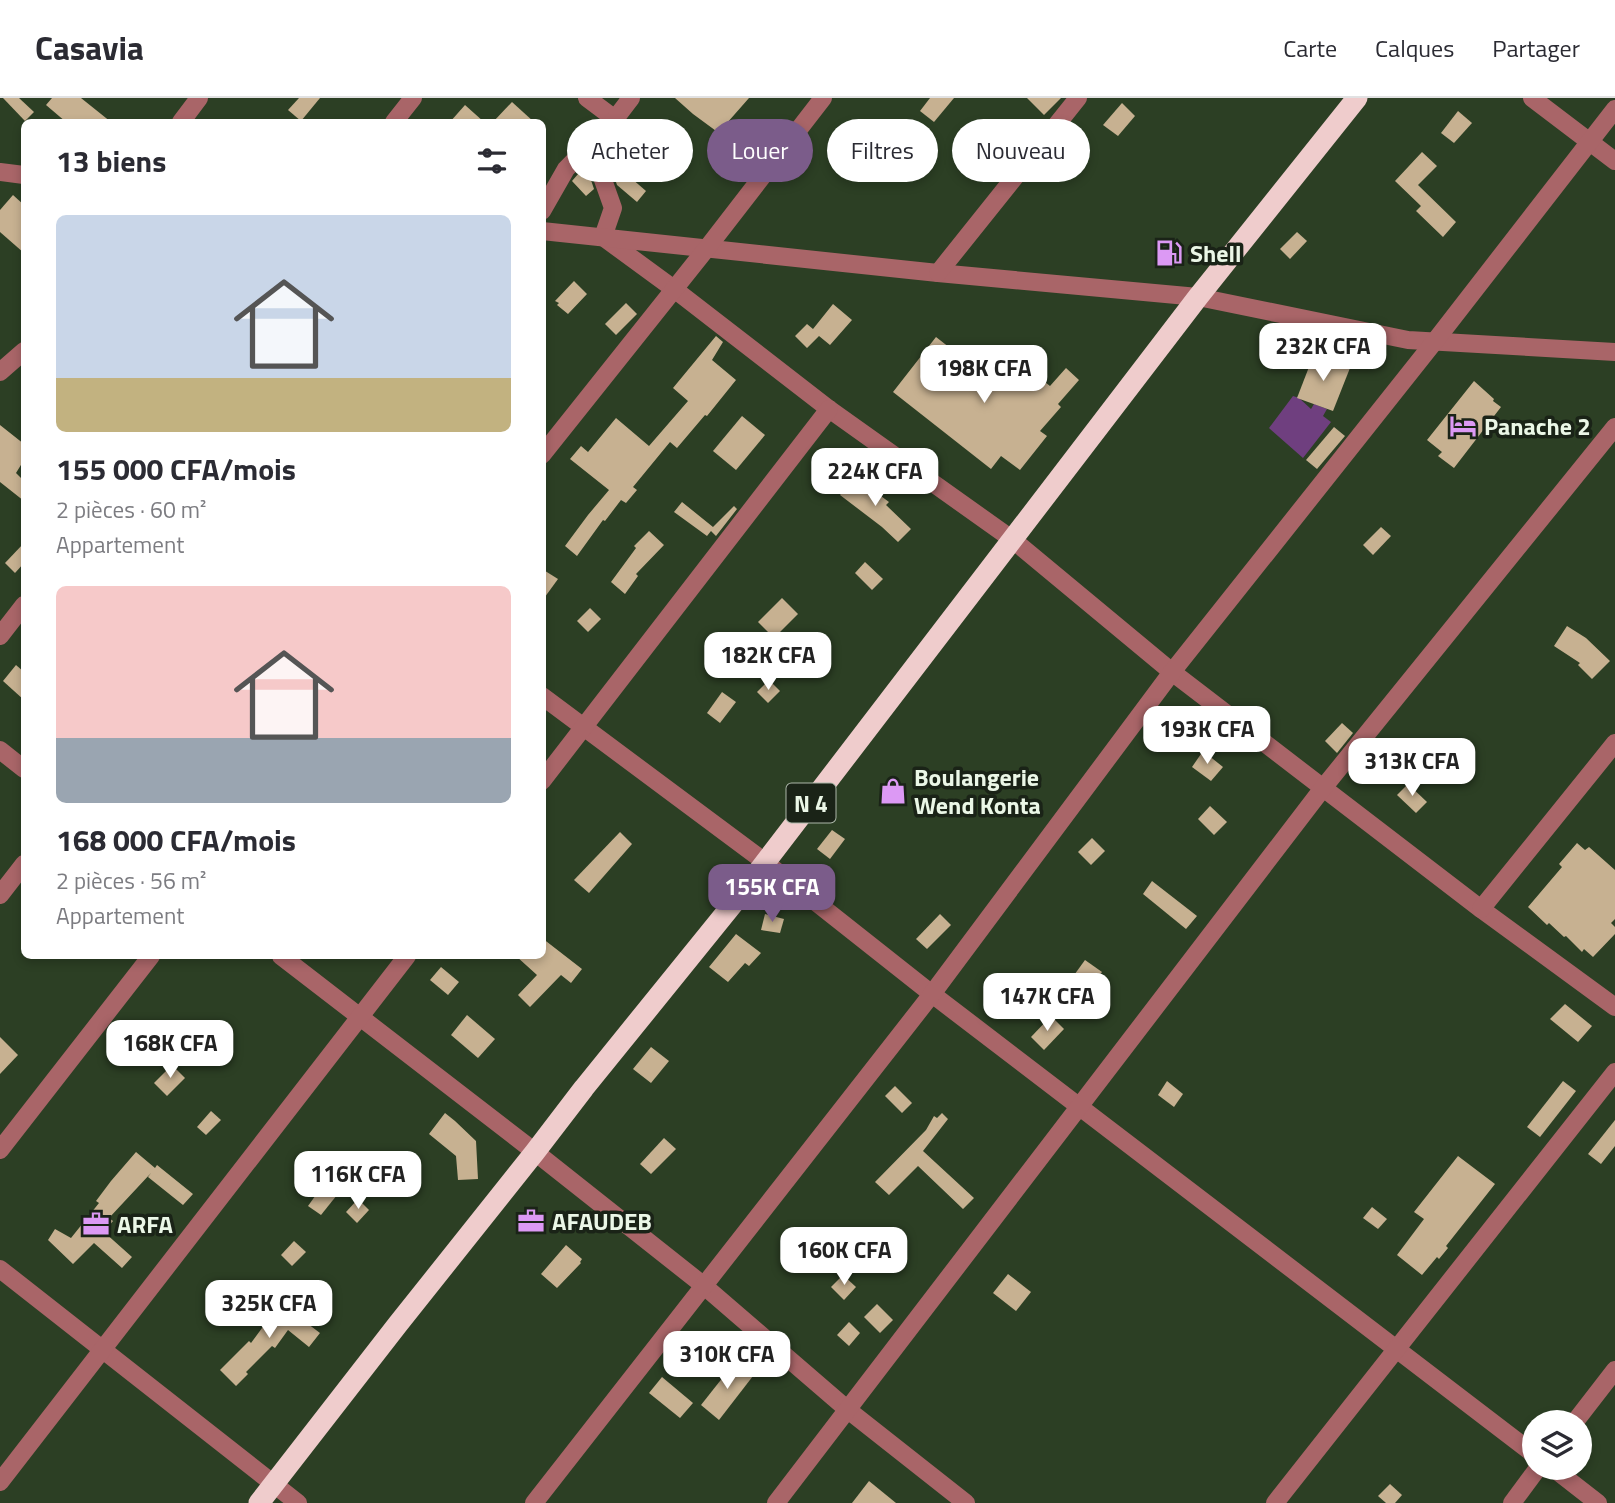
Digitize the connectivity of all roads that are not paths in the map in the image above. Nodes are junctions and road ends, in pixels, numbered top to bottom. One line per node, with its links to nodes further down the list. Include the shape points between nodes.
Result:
1 (199, 98): 10 (street)
2 (413, 98): 11 (street)
3 (587, 98): 12 (street)
4 (631, 98): 12 (street)
5 (823, 98): 22 (street)
6 (1078, 98): 23 (street)
7 (1357, 98): 25 (highway, N 4)
8 (1532, 98): 13 (street)
9 (1615, 109): 13 (street)
10 (183, 119)
11 (396, 119)
12 (615, 119)
13 (1590, 141): 14 (street); 26 (street)
14 (1615, 161)
15 (567, 168): 19 (street)
16 (0, 172): 17 (street)
17 (21, 175)
18 (604, 182): 21 (street, via 613,208)
19 (546, 204)
20 (546, 231): 21 (street)
21 (603, 237): 22 (street); 24 (street)
22 (707, 248): 23 (street); 24 (street)
23 (938, 273): 25 (street)
24 (674, 289): 30 (street); 32 (street)
25 (1199, 297): 26 (street, via 1408,340); 33 (highway, N 4)
26 (1435, 341): 27 (street); 36 (street)
27 (1615, 352)
28 (21, 354): 29 (street)
29 (0, 372)
30 (829, 408): 33 (street); 38 (street)
31 (1615, 427): 43 (street)
32 (546, 450)
33 (1013, 540): 36 (street); 44 (highway, N 4)
34 (21, 609): 35 (street)
35 (0, 636)
36 (1172, 672): 43 (street); 51 (street)
37 (546, 699): 38 (street)
38 (584, 727): 42 (street); 44 (street)
39 (1615, 743): 47 (street)
40 (0, 750): 41 (street)
41 (21, 767)
42 (546, 776)
43 (1323, 788): 47 (street); 55 (street)
44 (765, 862): 51 (street); 57 (highway, N 4)
45 (21, 868): 46 (street)
46 (0, 895)
47 (1481, 909): 52 (street)
48 (149, 959): 56 (street)
49 (285, 959): 53 (street)
50 (405, 959): 53 (street)
51 (932, 994): 55 (street); 59 (street)
52 (1615, 1007)
53 (360, 1016): 57 (street); 60 (street)
54 (1615, 1072): 61 (street)
55 (1080, 1107): 61 (street); 63 (street)
56 (0, 1150)
57 (535, 1152): 59 (street); 69 (highway, N 4)
58 (0, 1269): 60 (street)
59 (703, 1285): 63 (street); 72 (street)
60 (103, 1350): 68 (street); 69 (street)
61 (1397, 1350): 65 (street); 75 (street)
62 (1615, 1370): 64 (street)
63 (848, 1410): 73 (street); 74 (street)
64 (1584, 1410)
65 (1522, 1445)
66 (1529, 1480): 76 (street)
67 (1568, 1480): 77 (street)
68 (0, 1482)
69 (274, 1484): 70 (highway, N 4); 71 (street)
70 (259, 1503)
71 (298, 1503)
72 (534, 1503)
73 (776, 1503)
74 (966, 1503)
75 (1275, 1503)
76 (1512, 1503)
77 (1598, 1503)

